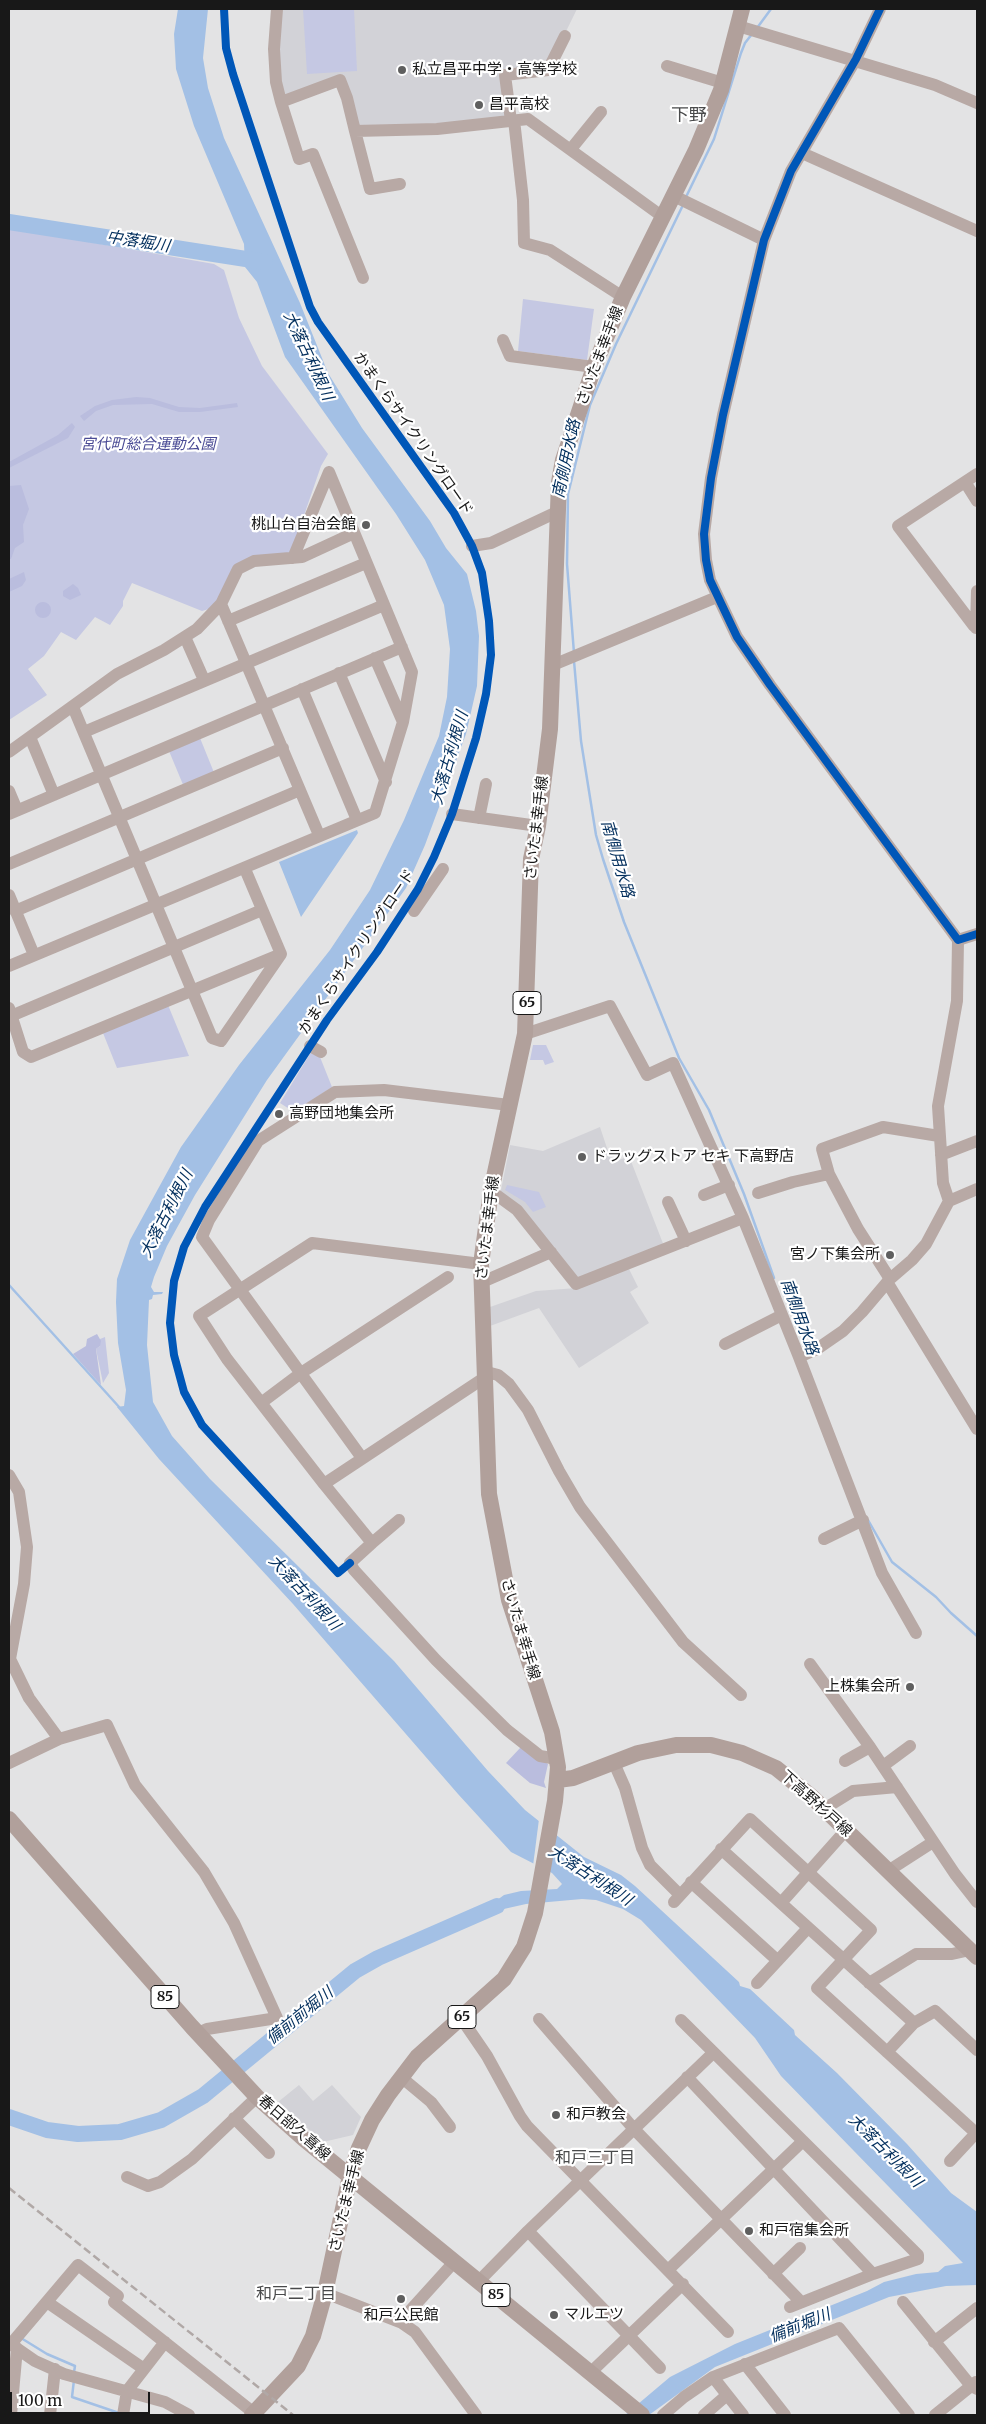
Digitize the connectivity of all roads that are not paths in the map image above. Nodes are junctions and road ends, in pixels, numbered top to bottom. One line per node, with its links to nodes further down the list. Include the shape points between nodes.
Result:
1 (277, 9): 9 (street, via 274,50)
2 (742, 9): 4 (main road, さいたま幸手線 / 65)
3 (880, 9): 6 (street)
4 (738, 26): 6 (street); 8 (main road, さいたま幸手線 / 65)
5 (565, 36): 12 (street, via 548,70 505,75)
6 (856, 60): 10 (street, via 936,85); 15 (street)
7 (667, 66): 8 (street)
8 (723, 83): 17 (main road, さいたま幸手線 / 65)
9 (281, 102): 13 (street, via 340,80 348,98); 21 (street, via 299,159 313,154)
10 (977, 103)
11 (601, 112): 14 (street)
12 (513, 120): 13 (street, via 437,129); 14 (street, via 528,119); 22 (street, via 523,200 524,243 550,250)
13 (355, 131): 16 (street, via 370,189)
14 (571, 149): 18 (street)
15 (802, 153): 19 (street); 20 (street, via 780,196)
16 (400, 184)
17 (674, 196): 18 (main road, さいたま幸手線 / 65); 20 (street)
18 (663, 217): 22 (main road, さいたま幸手線 / 65)
19 (977, 231)
20 (764, 240): 34 (street, via 723,415 706,506 706,560)
21 (363, 278)
22 (623, 297): 24 (main road, さいたま幸手線 / 65)
23 (503, 340): 24 (street, via 510,356)
24 (594, 367): 28 (main road, さいたま幸手線 / 65, via 564,460)
25 (977, 474): 26 (street)
26 (965, 482): 27 (street); 38 (street, via 898,526)
27 (977, 501)
28 (557, 512): 30 (street, via 491,543); 43 (main road, さいたま幸手線 / 65)
29 (354, 533): 31 (street); 31 (street, via 329,472); 32 (street)
30 (472, 546)
31 (293, 558): 35 (street, via 254,561 238,569)
32 (366, 563): 36 (street); 37 (street)
33 (977, 591): 38 (street)
34 (717, 596): 43 (street); 77 (street, via 737,637 770,685)
35 (221, 604): 37 (street); 39 (street, via 198,629)
36 (384, 604): 40 (street); 42 (street)
37 (228, 621): 42 (street)
38 (976, 628)
39 (185, 636): 45 (street); 48 (street, via 117,674)
40 (402, 646): 41 (street); 49 (street, via 412,672)
41 (375, 658): 44 (street); 49 (street)
42 (246, 662): 45 (street); 47 (street)
43 (553, 665): 65 (main road, さいたま幸手線 / 65, via 550,729)
44 (339, 673): 46 (street); 55 (street)
45 (204, 680): 50 (street)
46 (302, 689): 47 (street); 64 (street)
47 (265, 705): 52 (street); 54 (street)
48 (73, 706): 50 (street); 51 (street)
49 (403, 722): 55 (street)
50 (84, 732): 54 (street)
51 (30, 737): 53 (street); 59 (street)
52 (283, 748): 57 (street); 62 (street)
53 (9, 752)
54 (100, 775): 59 (street); 62 (street)
55 (386, 782): 64 (street, via 375,813)
56 (486, 784): 63 (street)
57 (300, 790): 66 (street); 67 (street)
58 (9, 791): 60 (street)
59 (54, 795): 60 (street)
60 (13, 812)
61 (452, 814): 63 (street)
62 (118, 818): 67 (street); 68 (street)
63 (478, 818): 65 (street)
64 (357, 820): 66 (street)
65 (538, 826): 84 (main road, さいたま幸手線 / 65, via 531,859)
66 (320, 835): 69 (street)
67 (136, 860): 72 (street); 74 (street)
68 (9, 864)
69 (245, 869): 72 (street); 73 (street)
70 (443, 869): 75 (street)
71 (9, 895): 74 (street)
72 (155, 906): 78 (street); 80 (street)
73 (262, 910): 78 (street); 79 (street)
74 (16, 911): 80 (street)
75 (414, 911)
76 (977, 934): 77 (street)
77 (958, 940): 86 (street, via 957,1001 938,1106)
78 (173, 948): 82 (street); 83 (street)
79 (281, 954): 82 (street); 82 (street, via 222,1041 212,1038)
80 (34, 955): 81 (street)
81 (9, 966)
82 (192, 990): 83 (street, via 31,1057 23,1052)
83 (10, 1012)
84 (525, 1034): 85 (main road, さいたま幸手線 / 65); 90 (street, via 610,1006 647,1075 673,1063)
85 (509, 1105): 92 (main road, さいたま幸手線 / 65); 104 (street, via 384,1090 335,1092 258,1141 209,1220 202,1237)
86 (940, 1136): 88 (street); 89 (street, via 883,1128 822,1149)
87 (977, 1141): 88 (street)
88 (941, 1155): 95 (street, via 943,1183)
89 (829, 1174): 93 (street); 102 (street)
90 (729, 1185): 94 (street); 97 (street)
91 (977, 1189): 95 (street)
92 (491, 1191): 99 (street, via 517,1210); 100 (main road, さいたま幸手線 / 65)
93 (758, 1194)
94 (704, 1195)
95 (949, 1201): 102 (street, via 926,1244)
96 (668, 1202): 98 (street)
97 (744, 1218): 98 (street); 105 (street)
98 (686, 1241): 99 (street, via 576,1284)
99 (551, 1252): 103 (street)
100 (480, 1264): 103 (main road, さいたま幸手線 / 65); 104 (street, via 312,1243)
101 (448, 1277): 108 (street)
102 (888, 1280): 107 (street, via 843,1331); 111 (street)
103 (480, 1283): 109 (main road, さいたま幸手線 / 65)
104 (240, 1289): 108 (street); 110 (street, via 199,1316)
105 (782, 1315): 106 (street); 107 (street)
106 (725, 1344)
107 (799, 1357): 116 (street)
108 (301, 1373): 110 (street); 112 (street)
109 (483, 1374): 112 (street); 122 (street, via 498,1376 509,1384 528,1410 580,1507 683,1642); 126 (main road, さいたま幸手線 / 65, via 489,1494 496,1533 509,1600 552,1732)
110 (261, 1402): 114 (street)
111 (977, 1428)
112 (362, 1458): 114 (street)
113 (9, 1475): 120 (street, via 19,1492 27,1547)
114 (324, 1484): 118 (street)
115 (399, 1520): 118 (street)
116 (863, 1520): 117 (street); 119 (street, via 882,1573)
117 (824, 1539)
118 (372, 1543): 126 (street, via 350,1562 354,1570 436,1660 507,1730 540,1756)
119 (916, 1633)
120 (10, 1658): 123 (street, via 29,1698)
121 (810, 1664): 125 (street)
122 (741, 1694)
123 (59, 1739): 129 (street); 153 (street, via 106,1725 135,1785 204,1872 234,1923 276,2018)
124 (910, 1746): 130 (street)
125 (870, 1747): 127 (street); 130 (street)
126 (557, 1758): 131 (main road, さいたま幸手線 / 65)
127 (845, 1761)
128 (614, 1763): 131 (main road, 下高野杉戸線); 133 (main road, 下高野杉戸線, via 638,1753 676,1745 717,1746 776,1768); 140 (street, via 650,1865 677,1898)
129 (9, 1764)
130 (883, 1766): 132 (street)
131 (558, 1780): 149 (main road, さいたま幸手線 / 65, via 535,1913 524,1947 494,1990)
132 (897, 1787): 133 (street, via 852,1791); 136 (street)
133 (824, 1809): 135 (main road, 下高野杉戸線)
134 (9, 1820): 153 (main road, 春日部久喜線 / 85)
135 (846, 1830): 138 (main road, 下高野杉戸線); 139 (street)
136 (932, 1842): 138 (street); 141 (street)
137 (721, 1849): 139 (street, via 750,1819); 140 (street); 142 (street)
138 (888, 1871): 144 (main road, 下高野杉戸線)
139 (807, 1873): 142 (street); 146 (street, via 871,1930)
140 (691, 1882): 145 (street)
141 (977, 1902)
142 (781, 1903): 143 (street)
143 (808, 1928): 145 (street); 146 (street)
144 (974, 1952): 148 (street, via 916,1954)
145 (777, 1960): 147 (street)
146 (843, 1960): 148 (street); 155 (street, via 817,1988)
147 (757, 1983)
148 (870, 1984): 152 (street)
149 (460, 2018): 157 (main road, さいたま幸手線 / 65, via 423,2051); 170 (street, via 487,2056 520,2116)
150 (540, 2018): 162 (street)
151 (681, 2020): 156 (street)
152 (914, 2024): 154 (street, via 935,2011); 155 (street)
153 (198, 2033): 159 (main road, 春日部久喜線 / 85)
154 (977, 2050)
155 (888, 2052): 163 (street)
156 (713, 2053): 158 (street); 164 (street)
157 (401, 2077): 161 (street, via 431,2102); 168 (main road, さいたま幸手線 / 65, via 372,2120)
158 (687, 2077): 162 (street); 167 (street)
159 (257, 2097): 160 (street); 168 (main road, 春日部久喜線 / 85, via 293,2131)
160 (234, 2118): 165 (street); 169 (street, via 192,2159 160,2182 148,2186)
161 (450, 2127)
162 (634, 2129): 170 (street); 171 (street)
163 (977, 2133): 166 (street)
164 (803, 2141): 167 (street); 177 (street, via 918,2256 918,2259)
165 (269, 2152)
166 (950, 2161)
167 (773, 2168): 171 (street); 177 (street)
168 (350, 2176): 174 (main road, 春日部久喜線 / 85); 180 (main road, さいたま幸手線 / 65)
169 (127, 2177)
170 (581, 2180): 172 (street); 175 (street)
171 (720, 2219): 175 (street); 176 (street)
172 (528, 2231): 178 (street); 186 (street, via 600,2296)
173 (800, 2248): 176 (street)
174 (454, 2261): 178 (main road, 春日部久喜線 / 85); 184 (street)
175 (668, 2270): 179 (street)
176 (773, 2274): 177 (street, via 795,2305)
177 (873, 2274)
178 (479, 2281): 194 (main road, 春日部久喜線 / 85)
179 (683, 2284): 185 (street); 186 (street)
180 (325, 2293): 184 (street); 199 (main road, さいたま幸手線 / 65, via 313,2336 298,2366)
181 (47, 2302): 187 (street, via 78,2265 118,2296 114,2302); 189 (street); 193 (street)
182 (903, 2302): 188 (street)
183 (977, 2308): 188 (street)
184 (402, 2323): 204 (street, via 415,2332)
185 (728, 2332)
186 (629, 2335): 191 (street); 194 (street)
187 (164, 2342): 193 (street); 199 (street)
188 (934, 2342): 196 (street)
189 (12, 2345): 192 (street, via 35,2361); 200 (street)
190 (745, 2364): 195 (street); 209 (street); 210 (street, via 839,2328)
191 (660, 2368)
192 (55, 2369): 197 (street); 201 (street)
193 (144, 2369): 197 (street)
194 (590, 2374): 205 (main road, 春日部久喜線 / 85)
195 (713, 2377): 198 (street); 206 (street)
196 (975, 2385): 211 (street)
197 (127, 2391): 202 (street); 203 (street, via 165,2402)
198 (727, 2395): 207 (street); 208 (street)
199 (253, 2414)
200 (11, 2415)
201 (50, 2415)
202 (123, 2415)
203 (189, 2415)
204 (476, 2415)
205 (642, 2415)
206 (663, 2415)
207 (704, 2415)
208 (743, 2415)
209 (785, 2415)
210 (909, 2415)
211 (935, 2415)

